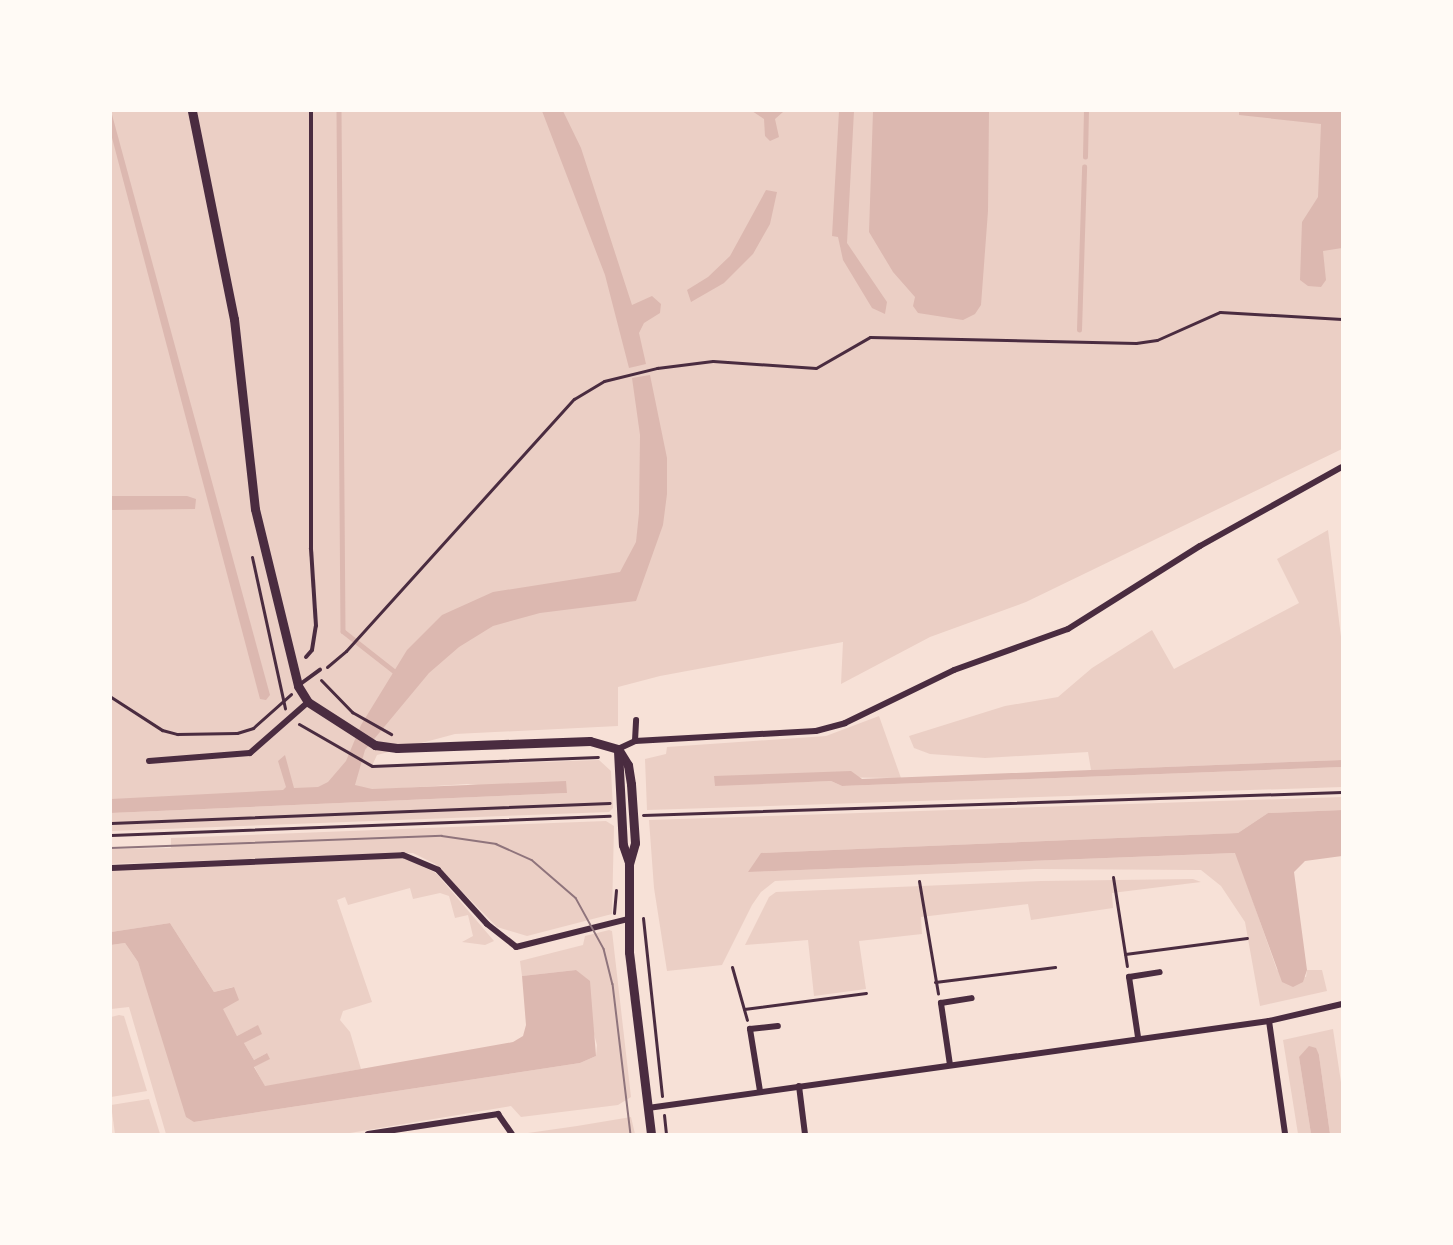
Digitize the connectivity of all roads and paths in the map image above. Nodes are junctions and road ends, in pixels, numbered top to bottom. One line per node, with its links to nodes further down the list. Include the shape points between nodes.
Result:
1 (192, 111): 8 (street, via 234,319 255,509)
2 (311, 111): 5 (lane, via 311,548 316,626 312,650)
3 (1342, 319): 6 (path, via 1220,312 1147,342 884,336 860,341 816,368 744,362 672,365 604,381 574,399 346,651)
4 (1342, 467): 14 (street, via 1209,540 1068,629 954,670 845,723 806,731)
5 (306, 657)
6 (320, 670): 7 (lane)
7 (315, 673): 8 (lane); 13 (path, via 352,712)
8 (298, 686): 10 (street)
9 (111, 698): 11 (path, via 162,730 177,734 245,732 282,703)
10 (308, 702): 11 (street); 15 (street, via 375,745 397,748 590,741)
11 (290, 717): 15 (path, via 309,733 372,766 599,757); 16 (street, via 250,753)
12 (636, 720): 14 (street)
13 (387, 731)
14 (635, 741): 15 (street)
15 (618, 749): 18 (street); 19 (street, via 628,765)
16 (149, 761)
17 (1342, 792): 19 (path)
18 (620, 803): 20 (street); 21 (path)
19 (633, 815): 23 (street, via 634,843)
20 (620, 816): 22 (path); 23 (street)
21 (111, 823)
22 (111, 835)
23 (629, 864): 28 (street)
24 (111, 868): 28 (street, via 403,855 438,870 487,924 516,947)
25 (1113, 877): 30 (path)
26 (919, 882): 35 (path)
27 (642, 907): 48 (path)
28 (628, 919): 49 (street)
29 (1246, 938): 30 (path)
30 (1125, 954): 34 (path)
31 (732, 967): 40 (path)
32 (1055, 967): 35 (path)
33 (1160, 972): 34 (street)
34 (1129, 977): 44 (street)
35 (935, 982): 38 (path)
36 (866, 993): 40 (path)
37 (972, 998): 38 (street)
38 (941, 1003): 45 (street)
39 (1342, 1004): 41 (street)
40 (744, 1009): 43 (path)
41 (1269, 1021): 44 (street); 55 (street)
42 (778, 1026): 43 (street)
43 (750, 1029): 47 (street)
44 (1138, 1037): 45 (street)
45 (950, 1065): 46 (street)
46 (799, 1086): 47 (street); 54 (street)
47 (760, 1091): 48 (street)
48 (663, 1104): 49 (street); 53 (path)
49 (648, 1108): 52 (street)
50 (368, 1134): 51 (street, via 498,1114)
51 (512, 1134)
52 (651, 1134)
53 (666, 1134)
54 (805, 1134)
55 (1285, 1134)

